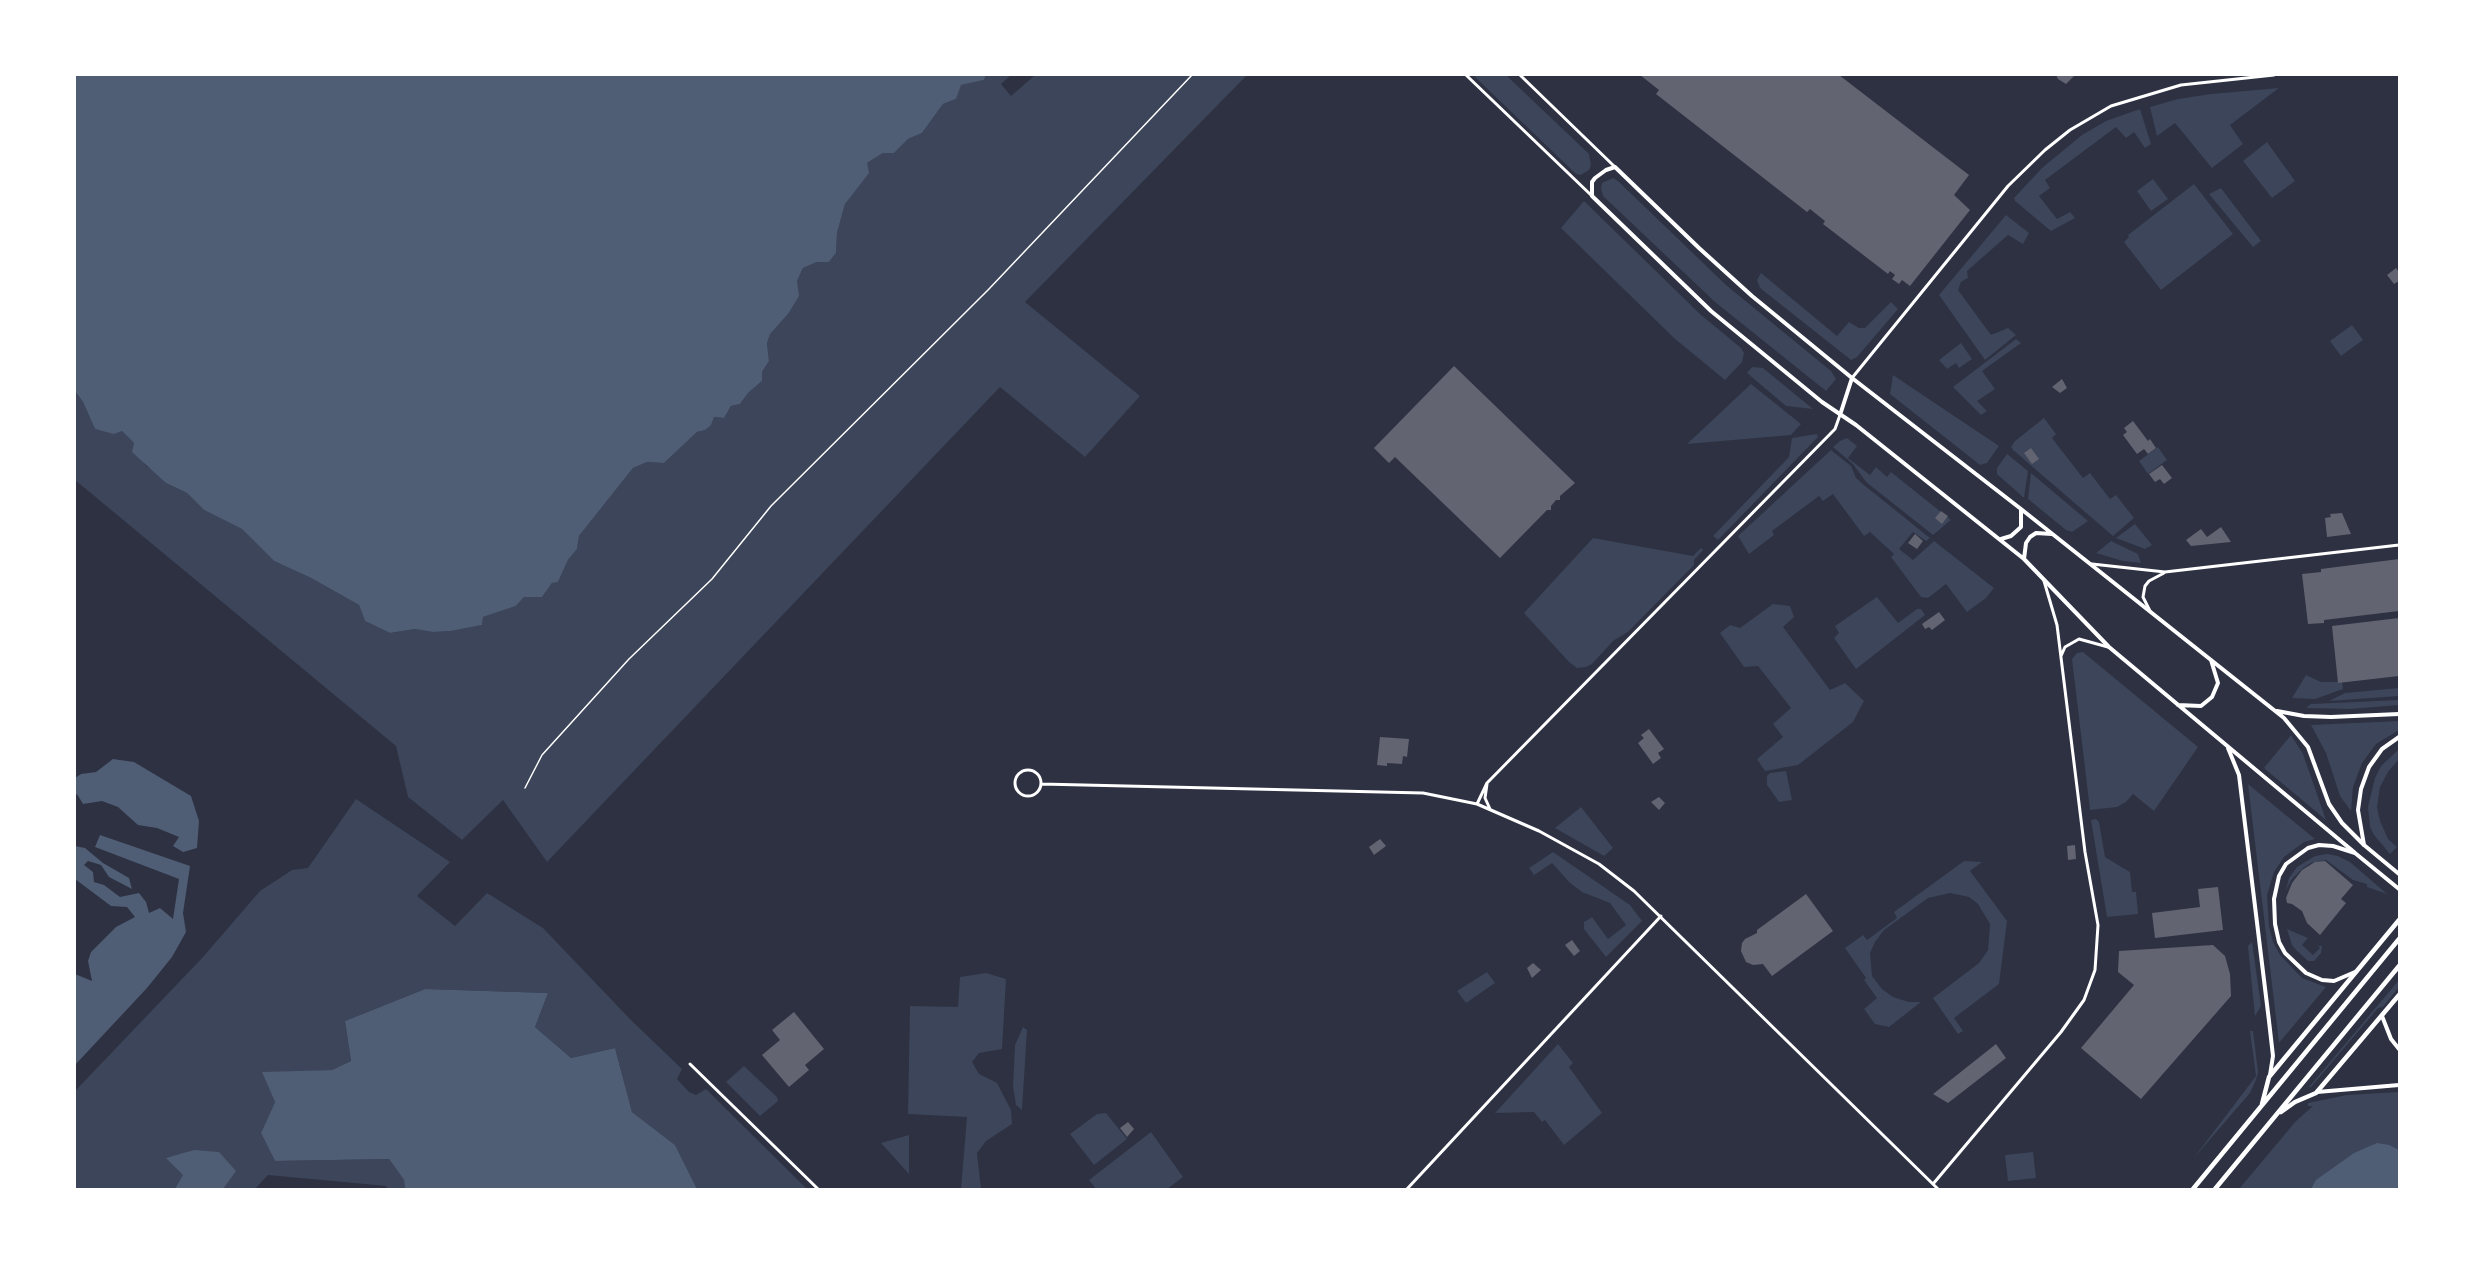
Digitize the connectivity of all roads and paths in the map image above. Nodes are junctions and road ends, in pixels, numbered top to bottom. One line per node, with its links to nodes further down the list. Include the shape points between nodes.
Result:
1 (1192, 75): 28 (path, via 988,290 771,506 712,579 629,659 542,755)
2 (1466, 75): 6 (street)
3 (1520, 75): 5 (street)
4 (2274, 75): 7 (street, via 2181,85 2111,106 2070,130 2008,186)
5 (1616, 167): 6 (street, via 1595,178); 7 (street, via 1731,278)
6 (1592, 196): 8 (street, via 1711,311)
7 (1852, 378): 8 (street); 9 (street)
8 (1840, 415): 11 (street); 26 (street, via 1835,429)
9 (2021, 508): 10 (street); 11 (street, via 2021,527)
10 (2053, 534): 13 (street, via 2036,533 2030,537); 14 (street)
11 (2000, 539): 13 (street)
12 (2399, 545): 15 (street)
13 (2024, 559): 16 (street)
14 (2090, 564): 15 (street); 17 (street)
15 (2165, 572): 17 (street, via 2145,586 2143,597)
16 (2042, 576): 18 (street); 19 (street, via 2054,613)
17 (2151, 613): 20 (street)
18 (2109, 647): 19 (street, via 2079,639 2065,647); 21 (street)
19 (2060, 658): 49 (street, via 2098,925 2095,970 2084,1000 2061,1032)
20 (2210, 659): 21 (street, via 2218,678 2212,697 2201,706); 22 (street)
21 (2178, 705): 25 (street)
22 (2276, 711): 23 (street, via 2331,717); 31 (street, via 2302,737 2329,804)
23 (2399, 714)
24 (2399, 737): 31 (street, via 2382,749 2364,778 2358,810)
25 (2228, 747): 32 (street); 44 (street, via 2239,775 2273,1056)
26 (1487, 783): 29 (street); 30 (street, via 1485,798)
27 (1041, 784): 27 (street, via 1036,772 1028,770 1020,772 1014,784 1026,797 1035,795); 29 (street, via 1384,791 1442,795)
28 (525, 788)
29 (1477, 804): 30 (street)
30 (1490, 809): 35 (street, via 1599,864)
31 (2364, 845): 33 (street)
32 (2355, 853): 34 (street); 39 (street, via 2319,845 2296,855 2279,876 2274,912 2279,942 2306,973 2334,981)
33 (2399, 874)
34 (2399, 889)
35 (1661, 916): 49 (street); 51 (street)
36 (2399, 920): 39 (highway)
37 (2399, 939): 47 (highway)
38 (2399, 966): 48 (highway)
39 (2358, 970): 44 (highway)
40 (2399, 994): 41 (highway)
41 (2382, 1015): 42 (street, via 2391,1040); 46 (highway)
42 (2399, 1049)
43 (690, 1064): 50 (street)
44 (2269, 1077): 47 (highway)
45 (2399, 1084): 46 (street)
46 (2316, 1093): 48 (highway)
47 (2261, 1106): 53 (highway)
48 (2276, 1116): 54 (highway)
49 (1933, 1184): 52 (street)
50 (818, 1189)
51 (1407, 1189)
52 (1938, 1189)
53 (2193, 1189)
54 (2215, 1189)

